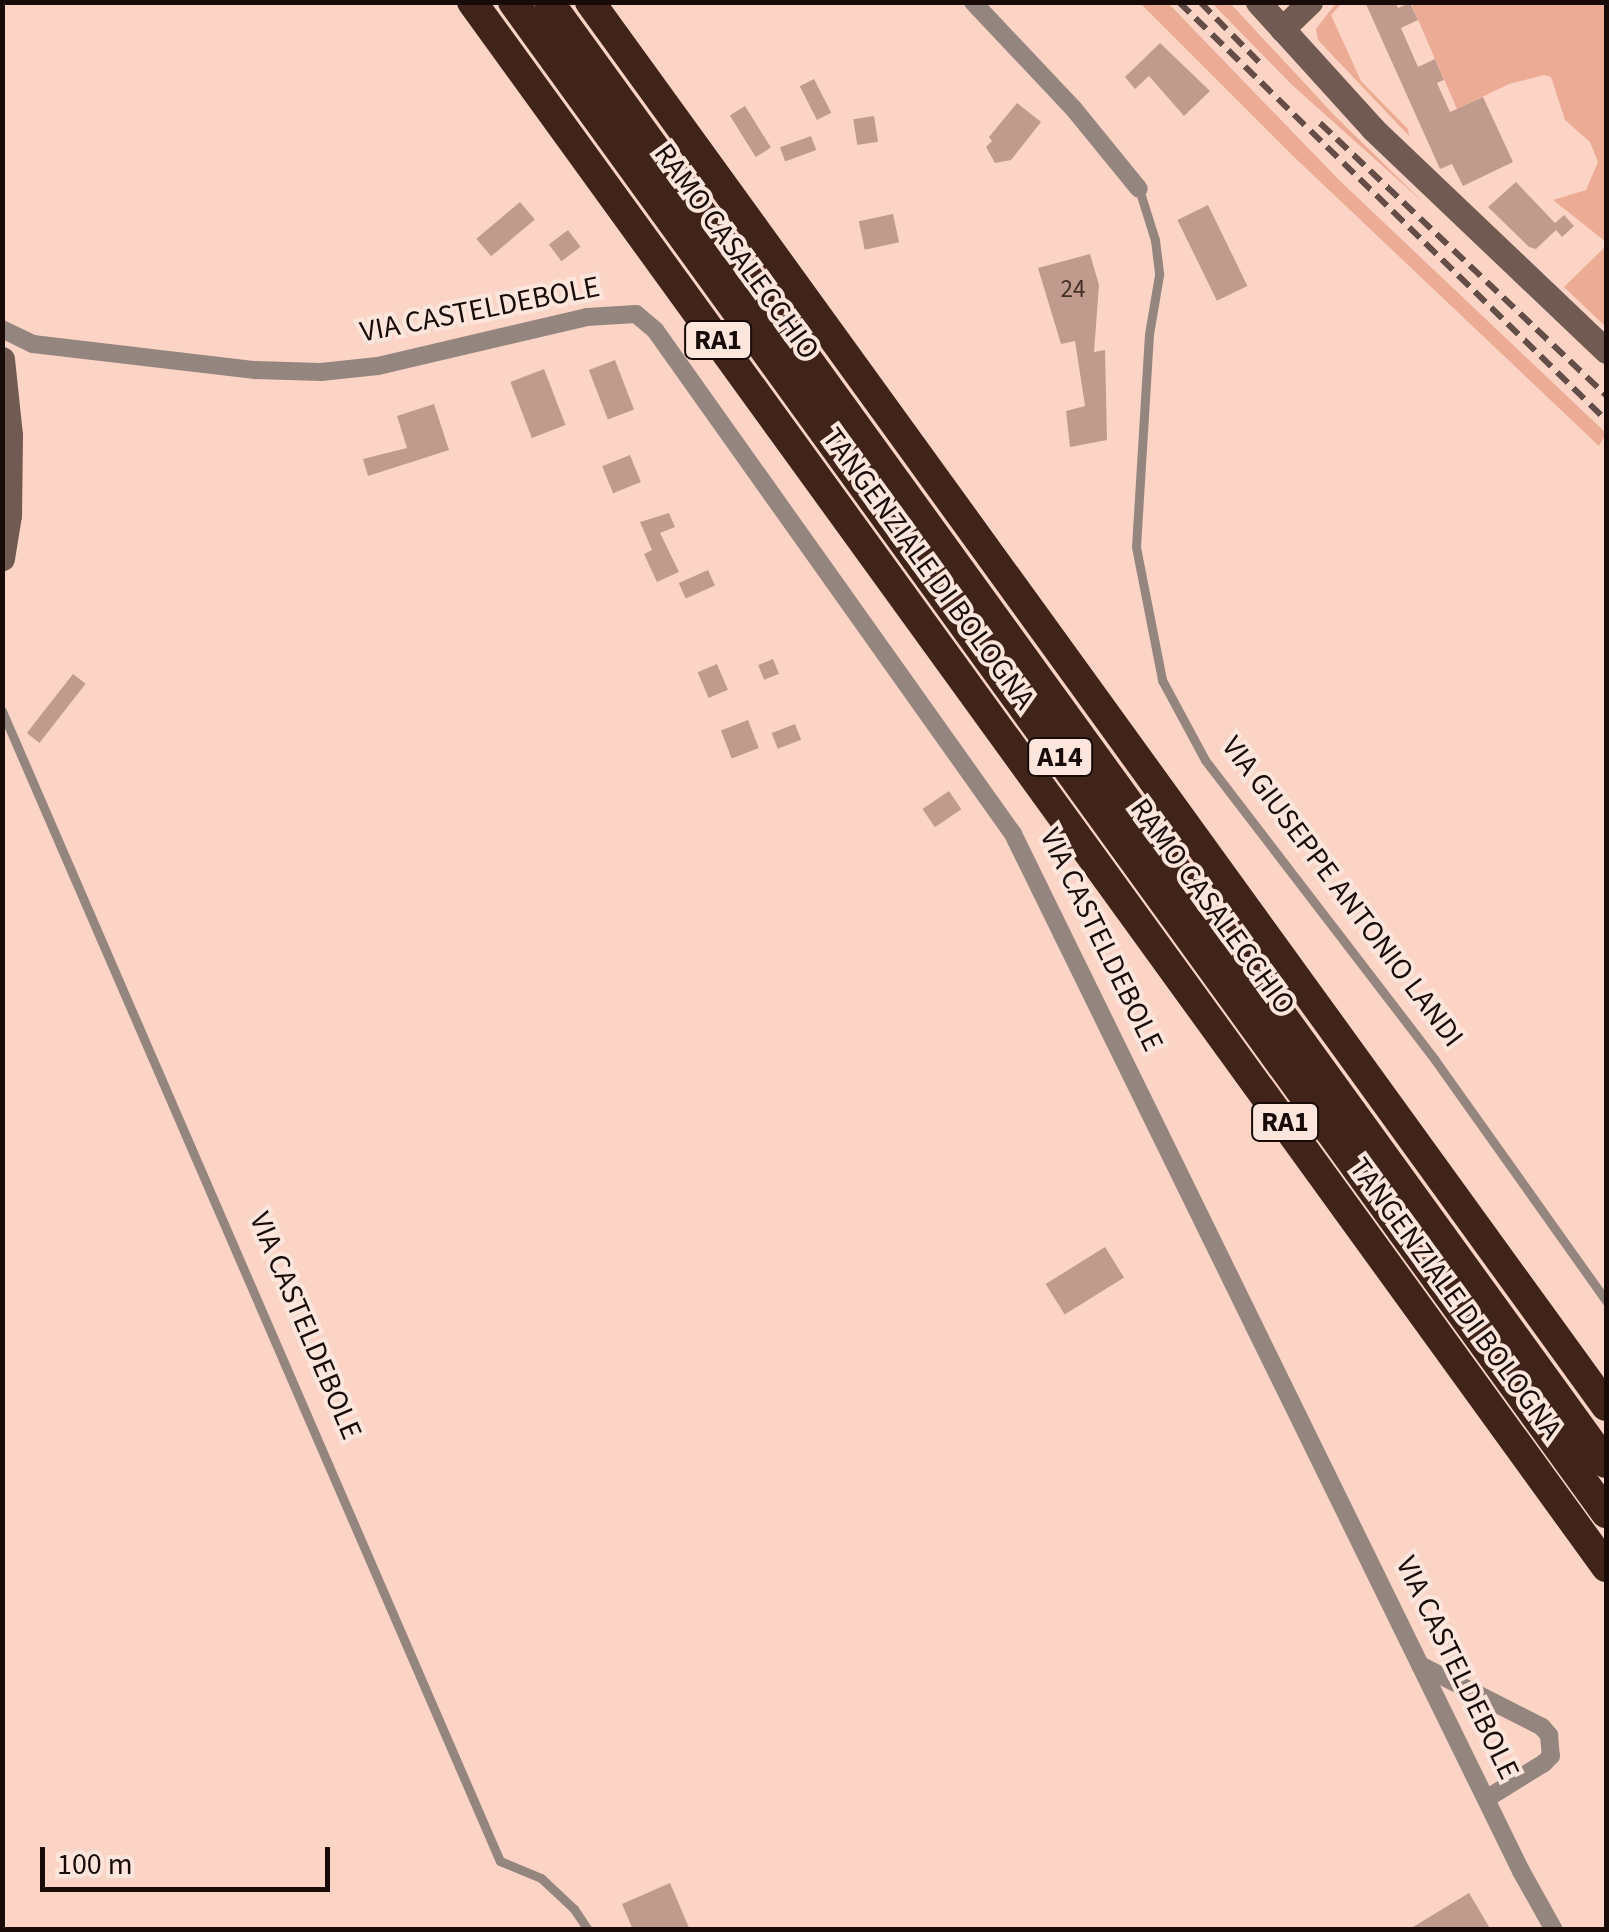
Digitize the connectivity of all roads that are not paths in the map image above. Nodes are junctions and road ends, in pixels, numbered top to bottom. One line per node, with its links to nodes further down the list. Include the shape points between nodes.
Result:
1 (472, 2): 20 (highway, TANGENZIALE DI BOLOGNA / RA1)
2 (513, 2): 19 (highway, RAMO CASALECCHIO / A14)
3 (549, 2): 18 (highway, RAMO CASALECCHIO / A14)
4 (590, 2): 17 (highway, TANGENZIALE DI BOLOGNA)
5 (972, 2): 9 (street, VIA GIUSEPPE ANTONIO LANDI)
6 (1258, 2): 8 (main road)
7 (1310, 2): 8 (main road)
8 (1282, 29): 12 (main road, via 1373,129)
9 (1138, 189): 16 (lane, VIA GIUSEPPE ANTONIO LANDI, via 1160,274 1146,368 1136,548 1162,680 1205,760 1435,1060)
10 (2, 328): 11 (street, VIA CASTELDEBOLE)
11 (33, 344): 13 (street); 21 (street, VIA CASTELDEBOLE, via 321,372 378,366 587,318 636,314 655,330 1012,834)
12 (1606, 352)
13 (4, 367): 14 (main road, via 9,515)
14 (2, 558)
15 (2, 711): 23 (lane, VIA CASTELDEBOLE, via 500,1861 541,1878)
16 (1606, 1302)
17 (1606, 1406)
18 (1606, 1463)
19 (1606, 1513)
20 (1606, 1568)
21 (1420, 1665): 22 (street, VIA CASTELDEBOLE); 22 (street, via 1550,1736 1544,1763)
22 (1486, 1799): 24 (street, VIA CASTELDEBOLE)
23 (588, 1930)
24 (1554, 1930)

